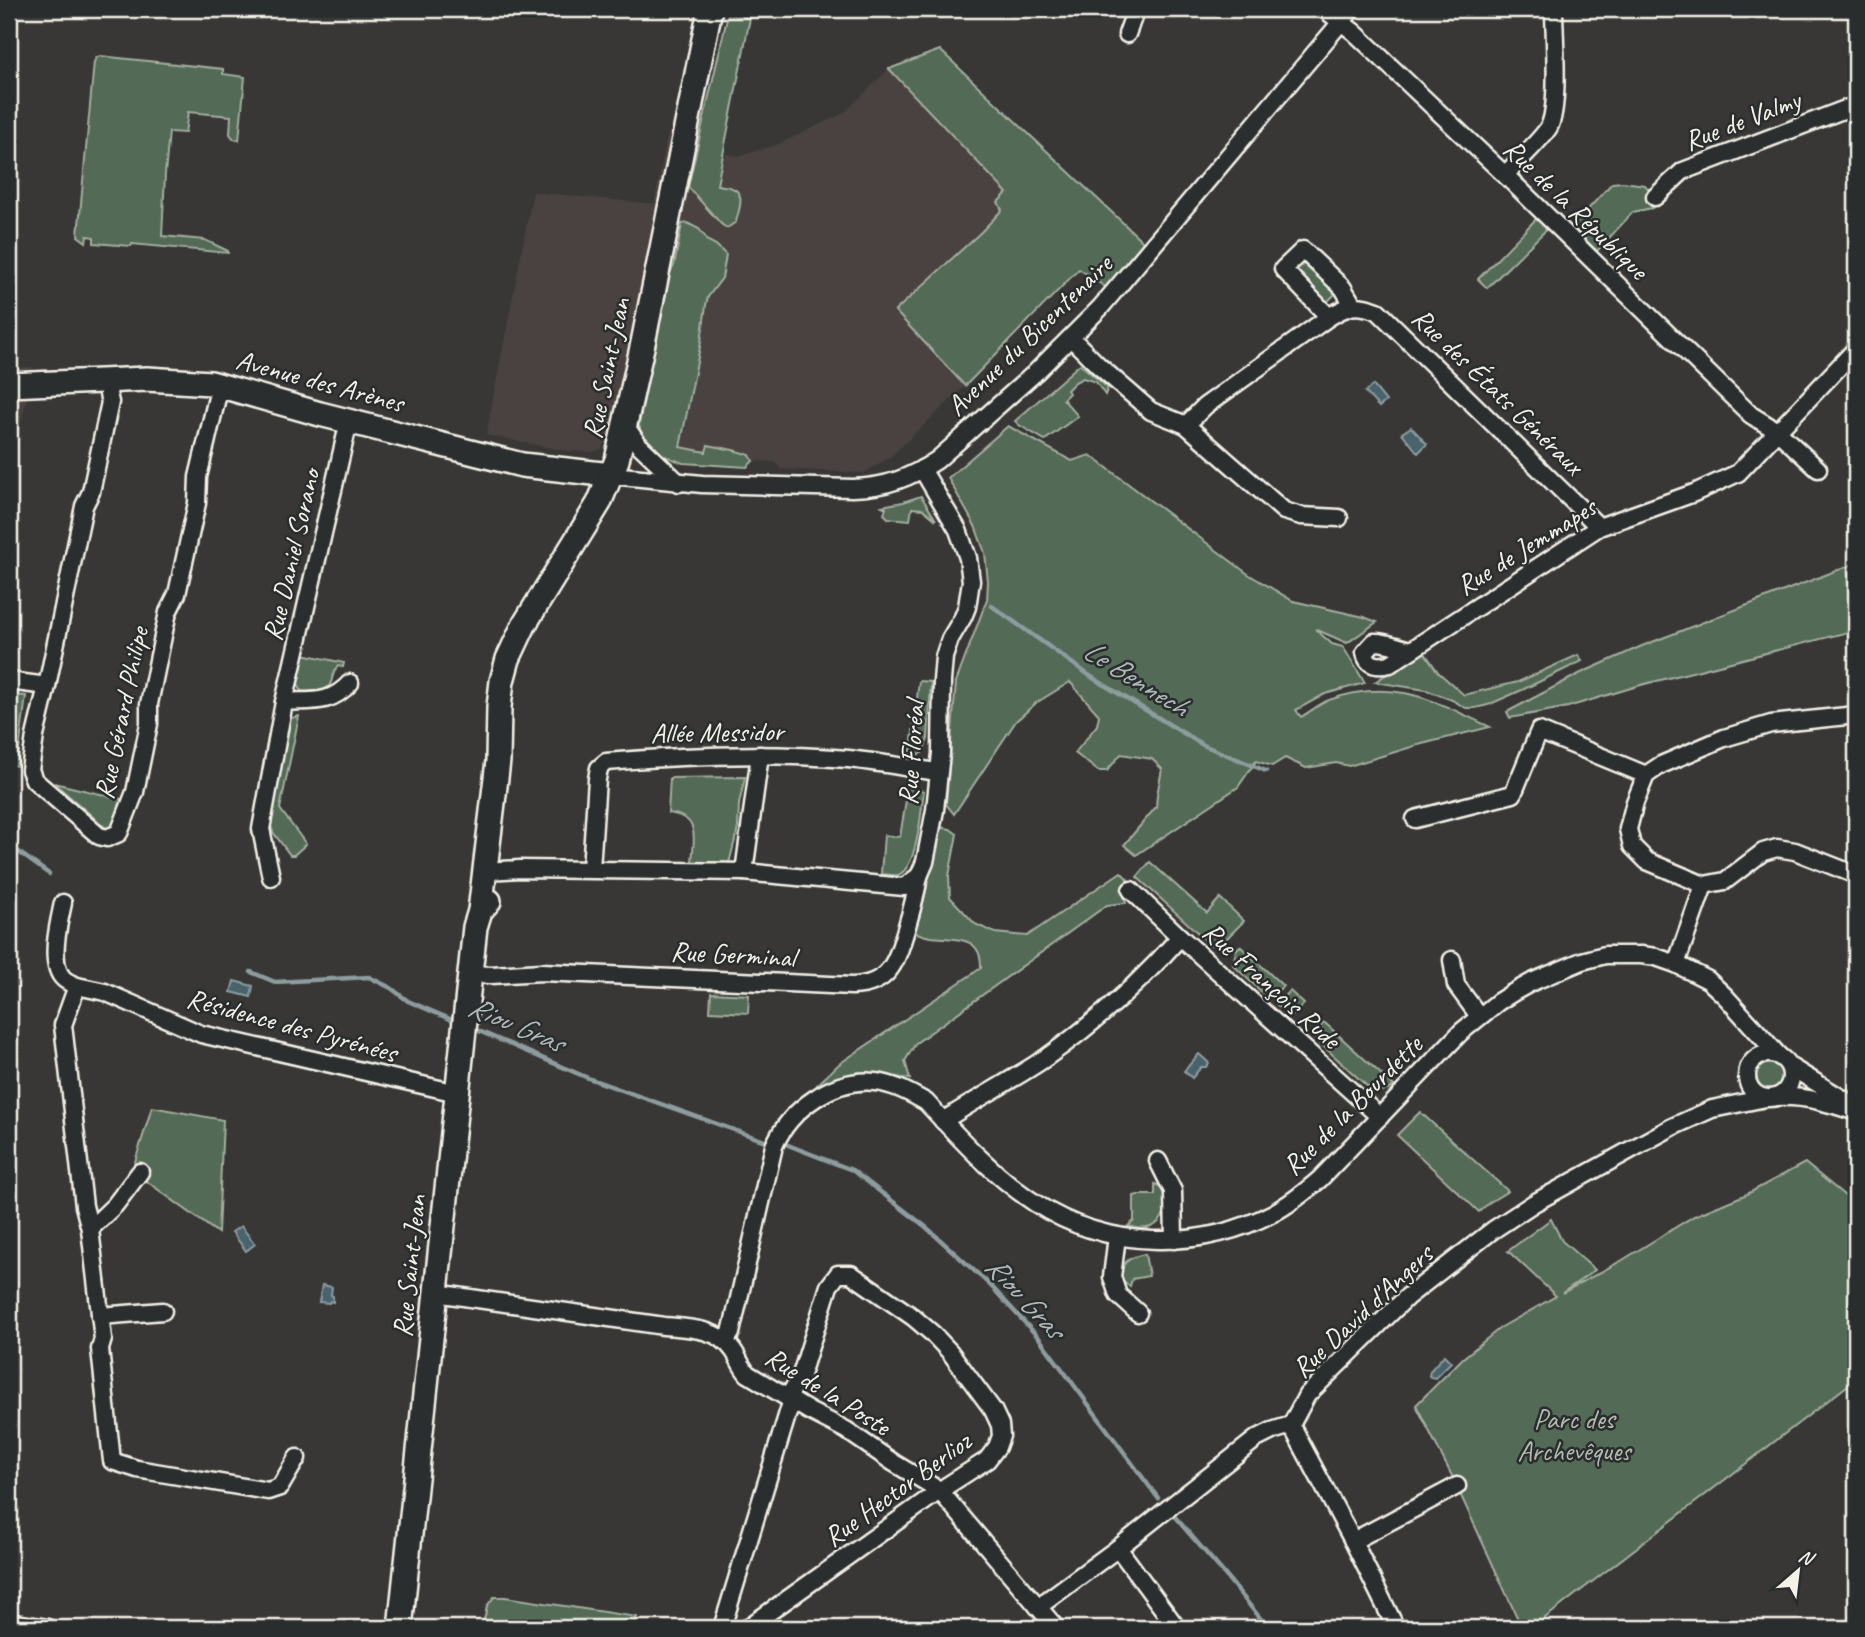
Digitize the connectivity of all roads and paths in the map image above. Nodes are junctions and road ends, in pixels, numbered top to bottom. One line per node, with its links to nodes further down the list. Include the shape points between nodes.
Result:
1 (710, 9): 18 (street, Rue Saint-Jean)
2 (1136, 9): 6 (street)
3 (1324, 9): 5 (street, Rue de la République)
4 (1554, 9): 8 (street, via 1552,118)
5 (1346, 15): 8 (street, Rue de la République, via 1349,26); 12 (street, Avenue du Bicentenaire)
6 (1127, 34)
7 (1856, 105): 9 (street, Rue de Valmy, via 1683,171)
8 (1505, 175): 20 (street, Rue de la République, via 1751,415)
9 (1655, 197)
10 (1353, 306): 11 (street); 11 (street, via 1343,288 1303,250 1283,270); 26 (street, Rue des États Généraux, via 1378,311)
11 (1329, 317): 19 (street, via 1205,406)
12 (1072, 338): 19 (street, via 1151,411); 22 (street, Avenue du Bicentenaire)
13 (1856, 349): 20 (street, Rue de Jemmapes)
14 (110, 380): 15 (street, Avenue des Arènes); 16 (street, Avenue des Arènes); 30 (street, Rue Gérard Philipe, via 110,402)
15 (9, 385)
16 (220, 385): 17 (street, Avenue des Arènes); 30 (street, Rue Gérard Philipe, via 177,594 168,612 135,792 119,833 99,836 34,780 30,770)
17 (349, 421): 23 (street, Avenue des Arènes, via 522,465); 31 (street, Rue Daniel Sorano)
18 (625, 425): 23 (street, Rue Saint-Jean); 24 (street)
19 (1186, 425): 25 (street, via 1284,511)
20 (1777, 431): 21 (street); 26 (street, Rue de Jemmapes, via 1738,473)
21 (1818, 469)
22 (922, 470): 24 (street, Avenue du Bicentenaire, via 874,487); 34 (street, Rue Floréal, via 958,530 971,582 967,607 944,657)
23 (611, 475): 24 (street, Avenue du Bicentenaire); 38 (street, Rue Saint-Jean, via 599,503 524,625 502,681)
24 (679, 483)
25 (1339, 517)
26 (1599, 527): 27 (street, Rue de Jemmapes)
27 (1411, 650)
28 (9, 681): 30 (street)
29 (350, 683): 31 (street, via 328,699)
30 (47, 686)
31 (284, 702): 42 (street, Rue Daniel Sorano, via 261,829)
32 (1856, 715): 35 (street, via 1771,724 1724,738)
33 (760, 755): 34 (street, Allée Messidor, via 848,759); 37 (street, Allée Messidor, via 606,762 597,779); 39 (street)
34 (938, 772): 41 (street, Rue Floréal, via 935,810)
35 (1646, 775): 36 (street, via 1539,731 1513,794); 43 (street, via 1628,829 1633,846 1647,861)
36 (1415, 819)
37 (591, 869): 38 (street); 39 (street)
38 (492, 871): 49 (street, Rue Saint-Jean, via 490,900 475,927)
39 (744, 872): 41 (street, via 904,887)
40 (1856, 875): 43 (street, via 1777,848 1763,852 1725,881)
41 (919, 876): 49 (street, Rue Germinal, via 897,960 871,984 542,972)
42 (271, 877)
43 (1704, 885): 48 (street)
44 (1131, 890): 46 (street, Rue François Rude)
45 (63, 903): 50 (street, via 56,940 57,968 63,979)
46 (1180, 937): 59 (street, Rue François Rude); 60 (street, via 1104,1012 1045,1058)
47 (1452, 960): 52 (street, via 1457,985)
48 (1676, 964): 51 (street, Rue de la Bourdette, via 1708,980); 52 (street, Rue de la Bourdette, via 1652,956 1617,954 1581,961 1523,987)
49 (470, 974): 55 (street, Rue Saint-Jean)
50 (77, 986): 55 (street, Résidence des Pyrénées, via 105,992 201,1034); 63 (street, via 63,1026)
51 (1741, 1015): 53 (street, Rue de la Bourdette); 54 (street, Rue de la Bourdette, via 1748,1037)
52 (1479, 1016): 59 (street, Rue de la Bourdette)
53 (1784, 1061): 54 (street, via 1763,1054); 56 (street, via 1791,1081 1782,1094); 58 (street, Rue David d'Angers)
54 (1748, 1068): 56 (street, via 1751,1090); 57 (street, Rue David d'Angers, via 1729,1096)
55 (457, 1093): 66 (street, Rue Saint-Jean)
56 (1770, 1098): 57 (street, Rue David d'Angers); 58 (street, Rue David d'Angers, via 1800,1097)
57 (1712, 1109): 72 (street, Rue David d'Angers, via 1614,1157 1493,1230 1407,1297 1307,1395)
58 (1856, 1109)
59 (1380, 1117): 65 (street, Rue de la Bourdette, via 1320,1179 1274,1213 1213,1235)
60 (943, 1121): 64 (street, Rue de la Bourdette, via 1034,1203 1084,1227); 70 (street, Rue de la Bourdette, via 926,1102 909,1093 874,1082 855,1082 816,1098 788,1123 774,1146 731,1333)
61 (1158, 1161): 65 (street, via 1173,1191)
62 (139, 1172): 63 (street)
63 (90, 1229): 69 (street)
64 (1117, 1236): 65 (street, Rue de la Bourdette); 68 (street, via 1112,1278 1118,1295)
65 (1174, 1240)
66 (436, 1293): 70 (street, via 688,1328); 83 (street, Rue Saint-Jean)
67 (163, 1311): 69 (street)
68 (1139, 1313)
69 (100, 1316): 73 (street, via 112,1461 268,1491 280,1487)
70 (725, 1341): 71 (street, Rue de la Poste, via 748,1374)
71 (791, 1400): 75 (street, Rue de la Poste); 75 (street, Rue Hector Berlioz, via 829,1286 838,1274 851,1274 933,1334 1000,1425 996,1447 987,1460); 78 (street)
72 (1291, 1425): 76 (street); 77 (street, via 1256,1439)
73 (297, 1458)
74 (1457, 1486): 76 (street)
75 (939, 1490): 79 (street, Rue de la Poste); 80 (street, Rue Hector Berlioz)
76 (1353, 1541): 87 (street)
77 (1118, 1548): 79 (street); 86 (street)
78 (730, 1601): 80 (street, Rue Hector Berlioz); 84 (street)
79 (1038, 1606): 85 (street, Rue de la Poste)
80 (753, 1624)
81 (13, 1628): 82 (street, via 14,1623)
82 (44, 1628)
83 (400, 1628)
84 (722, 1628)
85 (1056, 1628)
86 (1178, 1628)
87 (1396, 1628)

